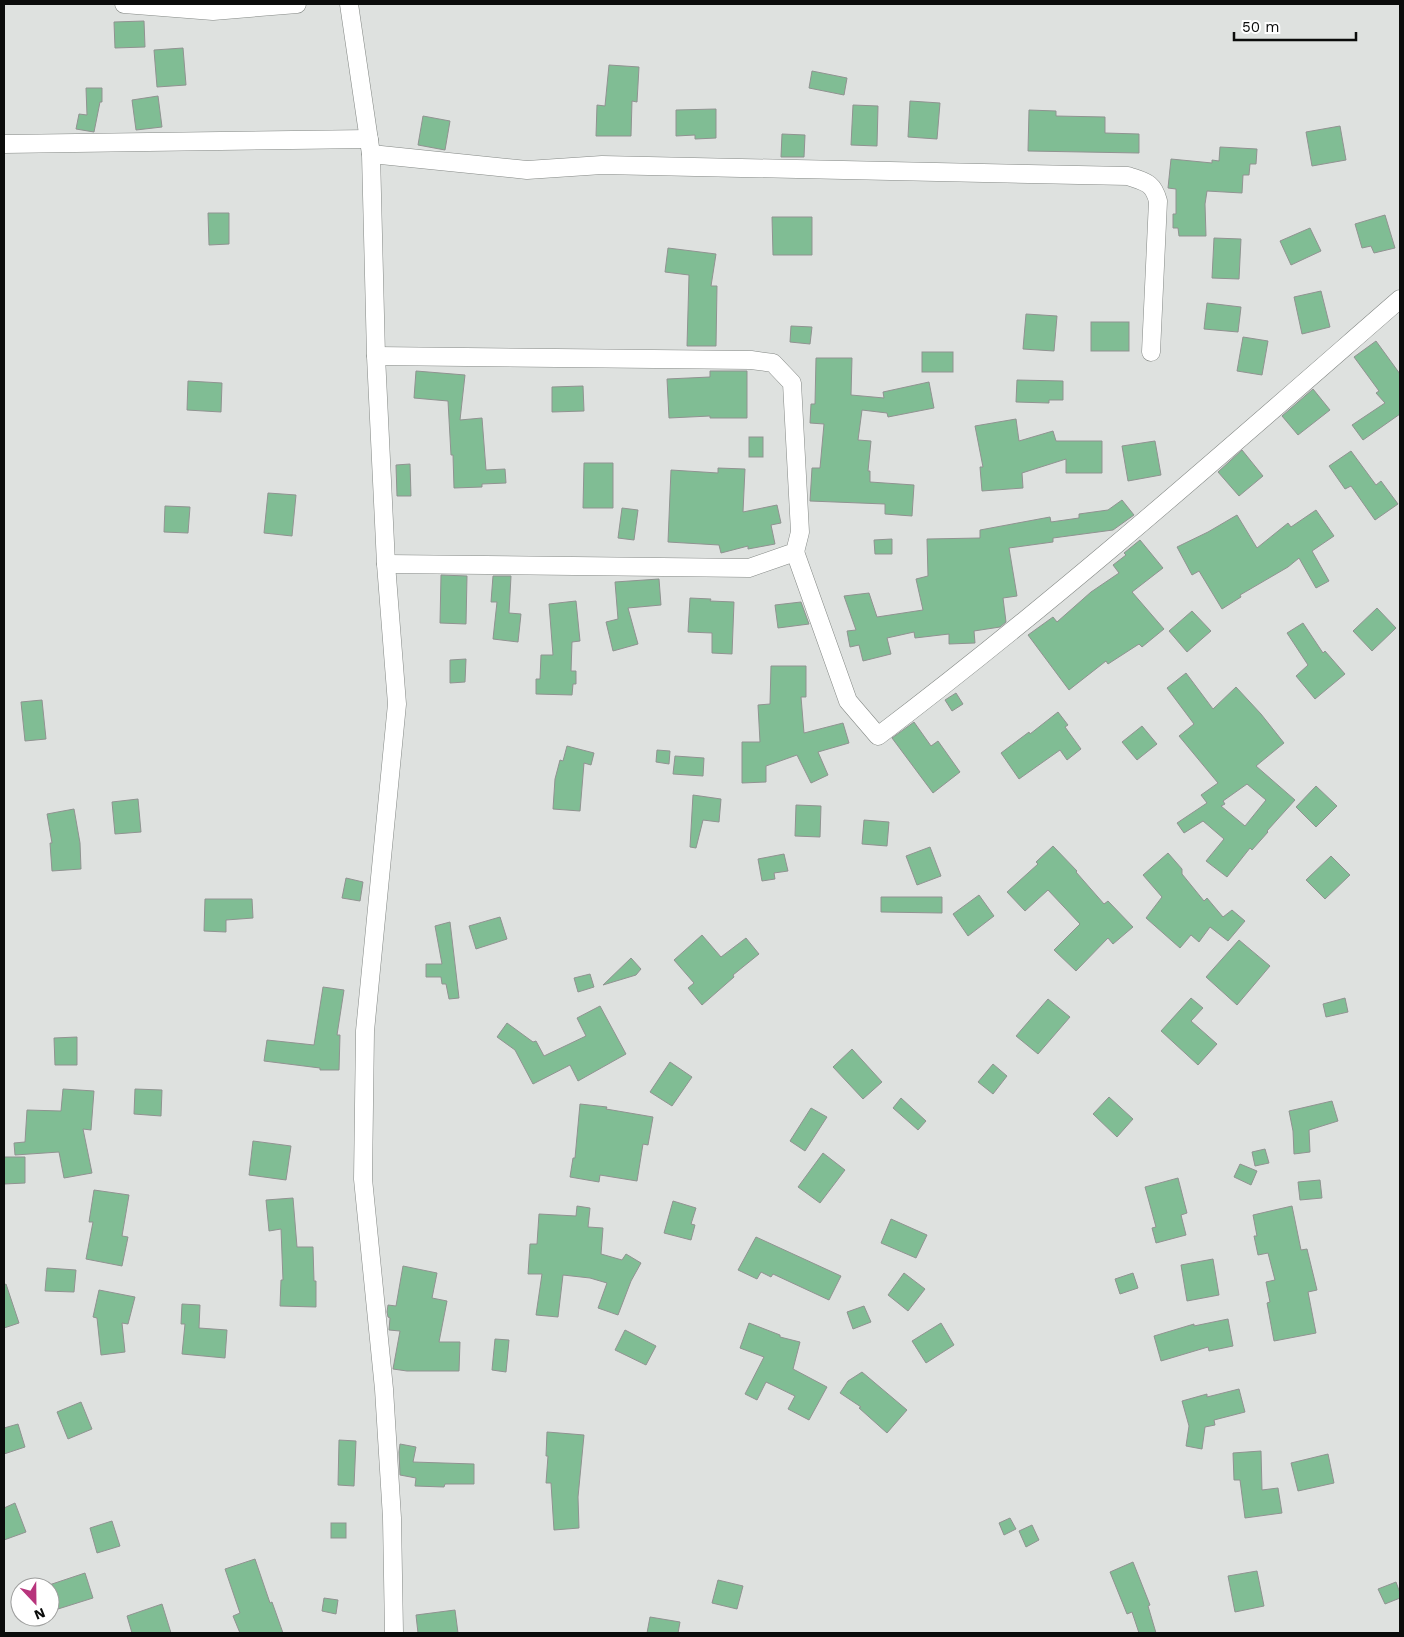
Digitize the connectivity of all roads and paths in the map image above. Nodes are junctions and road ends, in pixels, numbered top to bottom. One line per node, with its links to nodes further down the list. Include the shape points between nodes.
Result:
1 (124, 4): 2 (street, via 213,11)
2 (297, 4)
3 (348, 4): 5 (street)
4 (4, 144): 5 (street)
5 (370, 147): 7 (street, via 528,170 602,165 1128,176 1150,183 1158,201); 8 (street)
6 (1400, 299): 9 (street, via 1186,486 943,687 878,736 848,701)
7 (1151, 352)
8 (376, 356): 9 (street, via 751,360 773,363 792,383 800,532); 10 (street)
9 (795, 552): 10 (street, via 750,568)
10 (386, 564): 11 (street, via 397,704 365,1032 363,1179 384,1389 392,1518)
11 (394, 1633)

